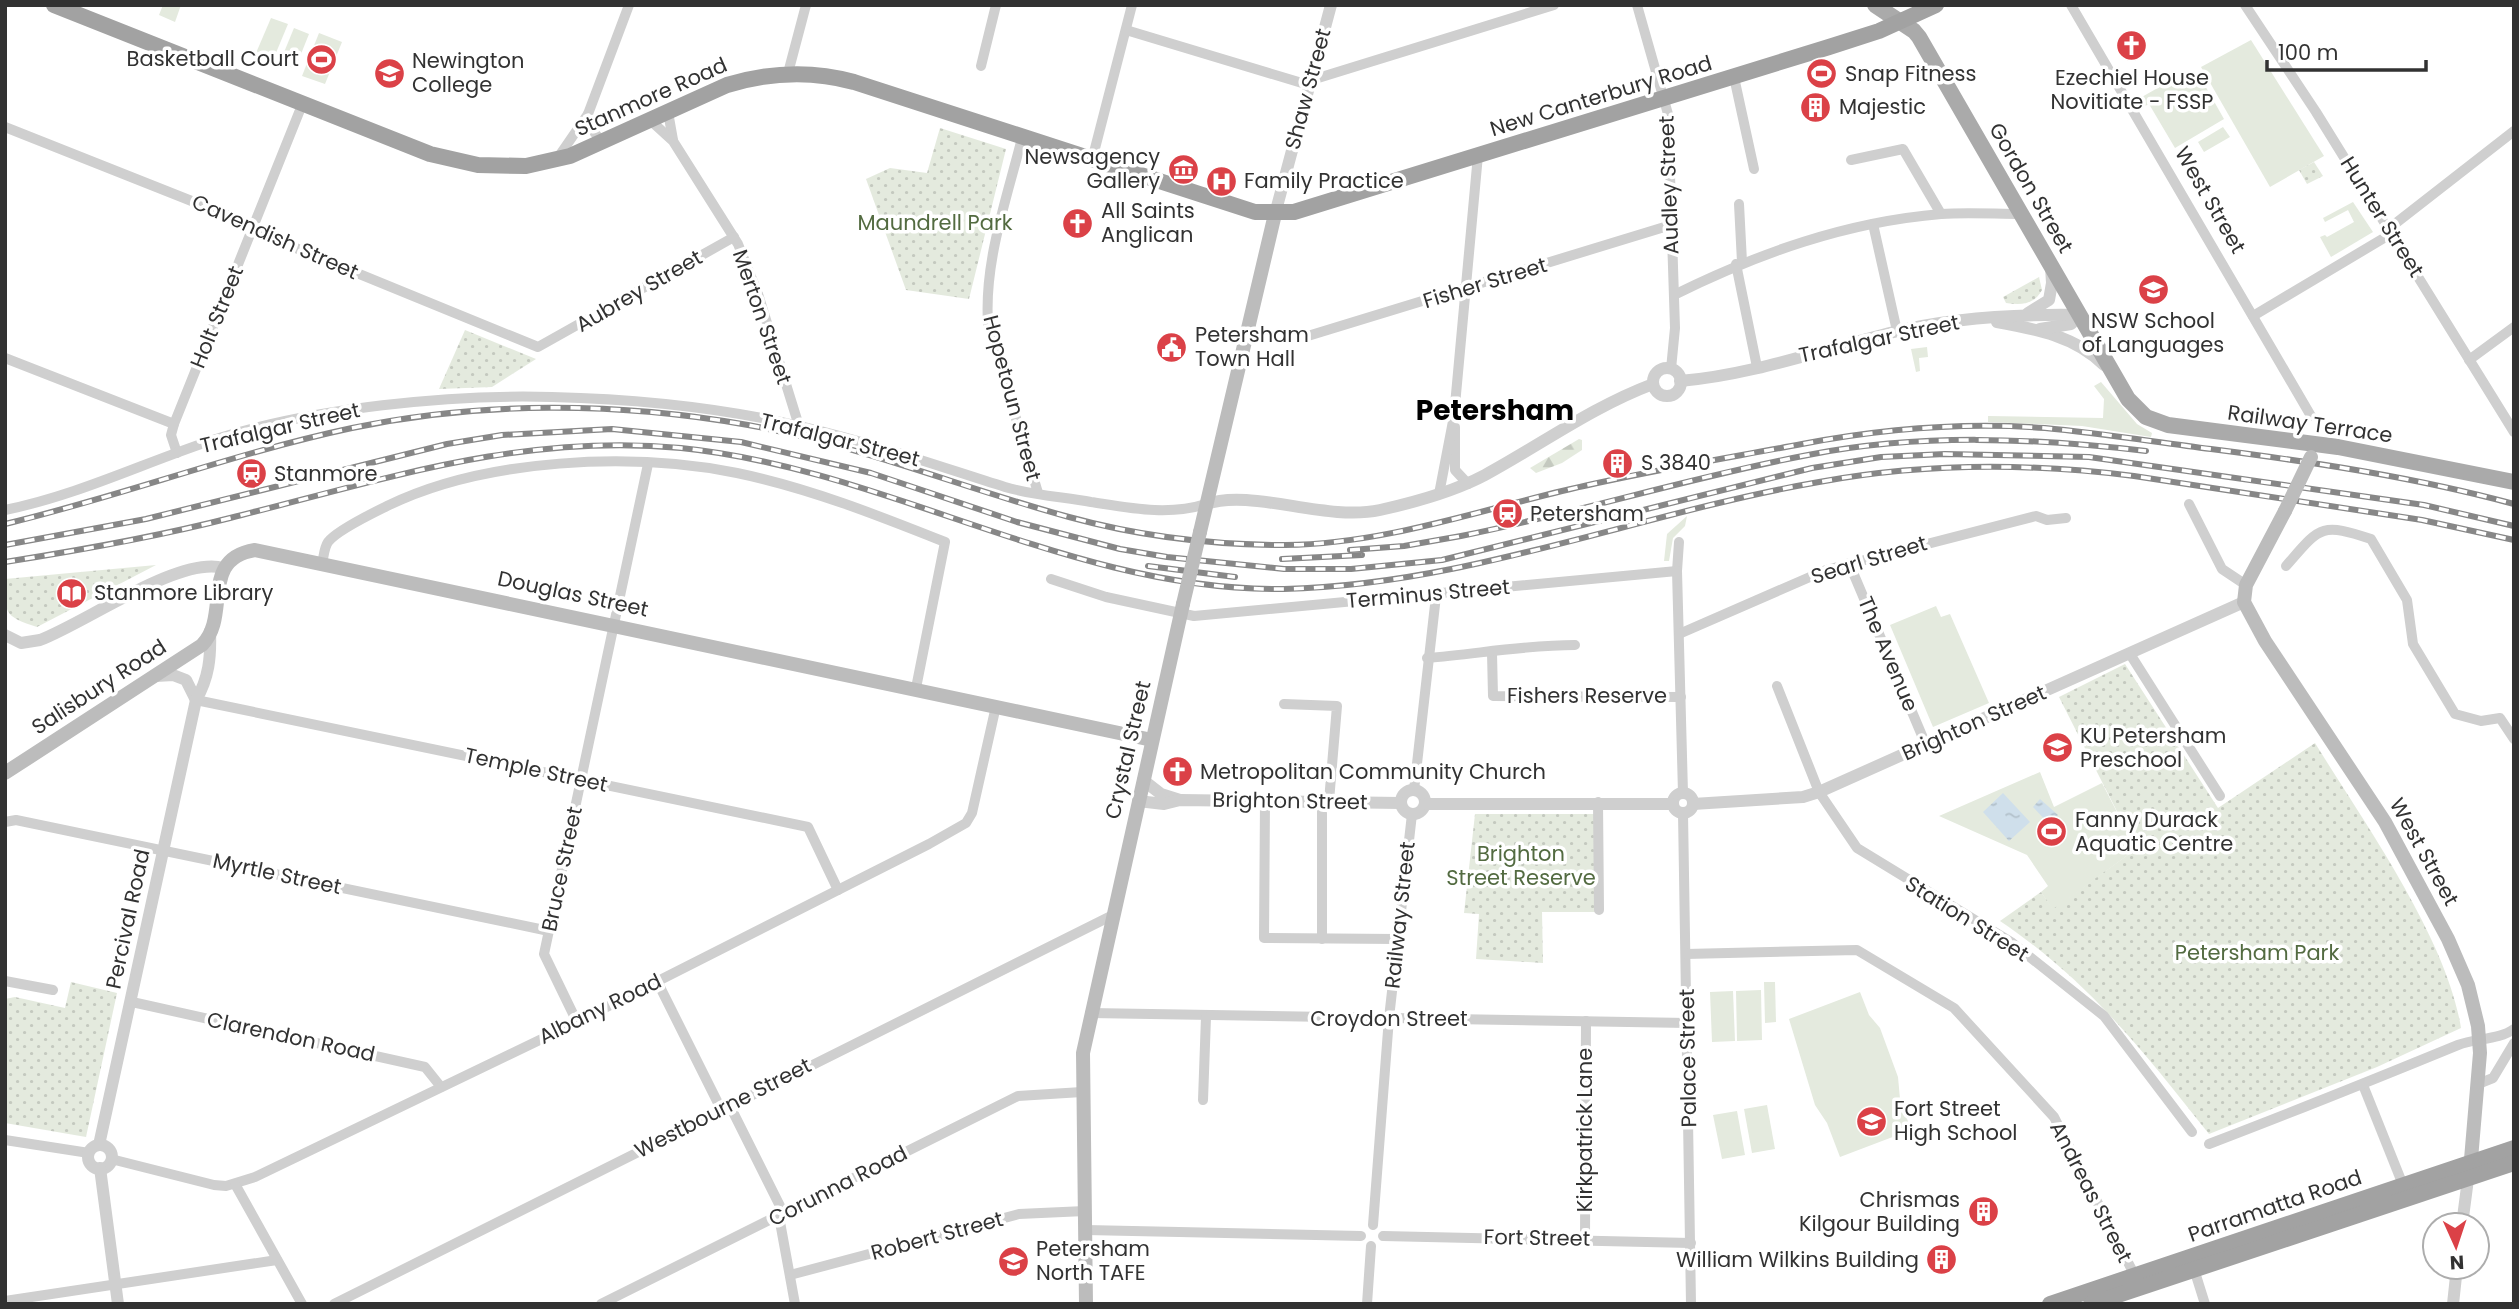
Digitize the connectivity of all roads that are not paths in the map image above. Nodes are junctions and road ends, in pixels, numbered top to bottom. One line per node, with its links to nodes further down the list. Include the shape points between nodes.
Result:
1 (54, 5): 20 (highway, Stanmore Road)
2 (629, 5): 22 (street)
3 (806, 5): 16 (street)
4 (996, 5): 15 (street)
5 (1132, 5): 14 (street)
6 (1331, 5): 18 (street, Shaw Street)
7 (1554, 5): 18 (street)
8 (1637, 5): 19 (street, Audley Street)
9 (1875, 5): 13 (main road, Gordon Street)
10 (1936, 5): 13 (highway, New Canterbury Road)
11 (2071, 5): 49 (street, West Street)
12 (2245, 5): 41 (street, Hunter Street)
13 (1900, 22): 17 (highway, New Canterbury Road); 37 (main road, Gordon Street, via 1923,44)
14 (1126, 30): 18 (street); 31 (street)
15 (981, 66)
16 (788, 73): 21 (highway, Stanmore Road, via 727,85); 26 (highway, Stanmore Road, via 838,78)
17 (1734, 77): 19 (highway, New Canterbury Road); 33 (street)
18 (1308, 82): 35 (street, Shaw Street)
19 (1664, 99): 29 (highway, New Canterbury Road); 39 (street, Audley Street)
20 (302, 105): 30 (highway, Stanmore Road, via 463,163 508,167); 40 (street, Holt Street)
21 (668, 112): 23 (highway, Stanmore Road); 27 (street, Merton Street)
22 (588, 114): 28 (street, via 590,127); 30 (street)
23 (650, 120): 27 (street, Merton Street); 28 (highway, Stanmore Road)
24 (5, 127): 40 (street, Cavendish Street)
25 (2514, 131): 41 (street)
26 (1022, 138): 31 (highway, Stanmore Road); 73 (street, Hopetoun Street, via 993,254 987,316)
27 (673, 141): 42 (street, Merton Street)
28 (602, 142): 30 (highway, Stanmore Road)
29 (1478, 155): 35 (highway, New Canterbury Road); 45 (street)
30 (557, 159)
31 (1092, 160): 35 (highway, Stanmore Road, via 1255,212)
32 (1851, 160): 36 (street, via 1903,149)
33 (1754, 169)
34 (1739, 204): 43 (street)
35 (1275, 214): 75 (main road, Crystal Street)
36 (1941, 214): 37 (street); 38 (street)
37 (2022, 214): 44 (main road, Gordon Street)
38 (1873, 224): 43 (street, via 1808,239); 53 (street)
39 (1671, 225): 45 (street, Fisher Street); 46 (street, Audley Street)
40 (253, 228): 55 (street, Cavendish Street, via 533,346); 65 (street, Holt Street)
41 (2390, 231): 49 (street); 57 (street, Hunter Street)
42 (734, 237): 55 (street, Aubrey Street); 66 (street, Merton Street, via 758,294)
43 (1739, 263): 46 (street); 58 (street)
44 (2050, 264): 47 (street, via 2049,300); 48 (main road, Gordon Street)
45 (1466, 288): 54 (street, Fisher Street); 63 (street)
46 (1674, 295): 59 (street, Audley Street)
47 (2020, 314): 48 (street, Trafalgar Street); 50 (street, Trafalgar Street)
48 (2080, 315): 52 (street, via 2071,324); 60 (main road, Gordon Street)
49 (2253, 316): 64 (street, West Street)
50 (1982, 319): 52 (street); 53 (street, Trafalgar Street)
51 (2514, 327): 57 (street)
52 (2036, 329): 60 (street, via 2080,345)
53 (1897, 331): 58 (street, Trafalgar Street)
54 (1298, 339)
55 (544, 346)
56 (5, 358): 65 (street)
57 (2469, 360): 67 (street, Hunter Street)
58 (1757, 367): 61 (street, Trafalgar Street)
59 (1671, 369): 61 (street); 62 (street, via 1657,373)
60 (2118, 381): 68 (main road, Railway Terrace, via 2139,411 2155,422)
61 (1680, 382): 62 (street, via 1668,396)
62 (1653, 384): 72 (street, Trafalgar Street, via 1585,414)
63 (1454, 416): 72 (street, via 1455,470); 74 (street)
64 (2311, 416)
65 (174, 424): 69 (street, Holt Street, via 171,435)
66 (799, 425): 69 (street, Trafalgar Street, via 660,406 555,397 505,398 415,403 316,417 223,437); 73 (street, Trafalgar Street, via 1007,488)
67 (2514, 432)
68 (2312, 450): 71 (main road, Railway Terrace); 86 (main road, bridge)
69 (177, 453): 77 (street, Trafalgar Street, via 68,494)
70 (648, 464): 80 (street, via 568,463 489,473 407,496 330,540); 90 (street, Bruce Street); 100 (street, via 738,473 843,502 945,542)
71 (2514, 482)
72 (1468, 484): 74 (street, Trafalgar Street)
73 (1038, 493): 75 (street, Trafalgar Street, via 1165,511)
74 (1439, 494): 75 (street, Trafalgar Street, via 1362,513 1231,499)
75 (1206, 503): 89 (main road, Crystal Street, bridge)
76 (2189, 504): 86 (street, via 2222,569)
77 (5, 510)
78 (2066, 518): 81 (street, Searl Street, via 2036,516)
79 (1679, 542): 84 (street)
80 (322, 563): 83 (main road, Douglas Street, via 255,550 239,554); 90 (main road, Douglas Street)
81 (1849, 563): 92 (street, Searl Street); 107 (street, The Avenue)
82 (2286, 566): 105 (street, via 2322,530 2343,530 2371,539 2407,600 2413,644 2455,714 2480,721 2500,718)
83 (223, 568): 91 (main road, Percival Road); 93 (street, Douglas Street, via 208,565 175,574 40,640 21,643)
84 (1677, 571): 87 (street, Terminus Street); 92 (street)
85 (1051, 579): 89 (street, Terminus Street)
86 (2246, 585): 88 (main road)
87 (1436, 596): 89 (street, Terminus Street, via 1212,615); 97 (street)
88 (2244, 602): 96 (street, Brighton Street); 146 (main road, West Street, via 2264,641 2399,846 2468,985)
89 (1182, 609): 106 (main road, Crystal Street)
90 (614, 624): 100 (main road, Douglas Street); 109 (street, Bruce Street)
91 (210, 631): 98 (main road, Salisbury Road, via 202,645); 102 (street, Percival Road, via 210,661)
92 (1679, 634): 101 (street)
93 (5, 635)
94 (1575, 645): 95 (street)
95 (1493, 653): 97 (street); 101 (street, Fishers Reserve, via 1493,696)
96 (2130, 654): 107 (street, Brighton Street); 114 (street)
97 (1427, 658): 111 (street)
98 (156, 676): 102 (street, via 186,680); 108 (main road, Salisbury Road)
99 (1777, 686): 113 (street, Station Street)
100 (916, 688): 104 (main road, Douglas Street)
101 (1681, 697): 112 (street)
102 (195, 701): 109 (street, Temple Street); 127 (street, Percival Road)
103 (1284, 704): 118 (street, via 1338,706)
104 (996, 706): 106 (main road, Douglas Street); 128 (street, Albany Road, via 966,824)
105 (2514, 739)
106 (1152, 740): 110 (main road, Crystal Street)
107 (1926, 745): 113 (street, Brighton Street)
108 (5, 773)
109 (582, 779): 128 (street, Temple Street, via 808,827); 131 (street, Bruce Street)
110 (1143, 780): 115 (street, Brighton Street, via 1155,791); 116 (main road, Crystal Street)
111 (1414, 790): 120 (street, via 1405,794); 121 (street, via 1421,793)
112 (1683, 793): 122 (street); 123 (street)
113 (1819, 793): 123 (street, Brighton Street); 154 (street, Station Street, via 1857,848 2011,942 2105,1016)
114 (2220, 796)
115 (1180, 800): 116 (street, Brighton Street, via 1164,804); 117 (street, Brighton Street)
116 (1138, 801): 130 (main road, Crystal Street)
117 (1265, 801): 118 (street, Brighton Street); 132 (street, via 1264,938)
118 (1325, 801): 120 (street, Brighton Street); 132 (street)
119 (1598, 802): 121 (street); 122 (street); 129 (street)
120 (1401, 803): 125 (street)
121 (1424, 804): 125 (street, via 1419,813)
122 (1673, 804): 124 (street)
123 (1693, 804): 124 (street)
124 (1683, 813): 134 (street, Palace Street)
125 (1412, 814): 133 (street, Railway Street)
126 (5, 822): 127 (street, Myrtle Street, via 16,820)
127 (164, 851): 131 (street, Myrtle Street); 138 (street, Percival Road)
128 (838, 890): 136 (street, Albany Road)
129 (1599, 910)
130 (1113, 915): 139 (main road, Crystal Street); 153 (street, Westbourne Street)
131 (549, 931): 143 (street, Bruce Street, via 544,954)
132 (1322, 939): 133 (street)
133 (1397, 939): 141 (street, Railway Street)
134 (1686, 954): 144 (street, Palace Street); 178 (street, Andreas Street, via 1857,950 1954,1008 2054,1117)
135 (5, 981): 137 (street)
136 (657, 981): 143 (street, Albany Road); 153 (street, via 718,1103)
137 (53, 990)
138 (132, 1002): 150 (street, Clarendon Road, via 425,1067); 158 (street, Percival Road)
139 (1090, 1013): 140 (street, Croydon Street); 151 (main road, Crystal Street)
140 (1206, 1017): 141 (street, Croydon Street); 152 (street)
141 (1389, 1018): 142 (street, Croydon Street); 168 (street, Railway Street)
142 (1586, 1021): 144 (street, Croydon Street); 172 (street, Kirkpatrick Lane)
143 (577, 1022): 150 (street, Albany Road)
144 (1688, 1023): 173 (street, Palace Street)
145 (2514, 1029): 146 (street)
146 (2479, 1037): 148 (main road, West Street); 149 (street)
147 (2514, 1042): 148 (street, via 2493,1077)
148 (2478, 1084): 162 (main road, West Street)
149 (2363, 1085): 156 (street); 164 (street)
150 (441, 1087): 163 (street, Albany Road)
151 (1082, 1092): 165 (main road, Crystal Street); 167 (street, Corunna Road, via 1018,1096)
152 (1203, 1100)
153 (726, 1107): 167 (street, via 733,1112 781,1208); 184 (street, Westbourne Street)
154 (2192, 1132)
155 (5, 1140): 158 (street)
156 (2209, 1144)
157 (2514, 1148): 162 (highway, Parramatta Road)
158 (94, 1149): 159 (street, via 108,1149); 161 (street, via 90,1163)
159 (111, 1159): 161 (street); 163 (street, Albany Road, via 214,1185)
160 (2514, 1163): 162 (highway, Parramatta Road)
161 (100, 1168): 180 (street)
162 (2469, 1171): 164 (highway, Parramatta Road); 166 (street); 176 (highway, Parramatta Road)
163 (235, 1184): 175 (street)
164 (2403, 1185): 178 (highway, Parramatta Road)
165 (1085, 1211): 169 (main road, Crystal Street); 177 (street, Robert Street, via 1019,1214)
166 (2464, 1211)
167 (780, 1215): 177 (street); 185 (street, Corunna Road)
168 (1373, 1225): 170 (street, via 1366,1226); 171 (street)
169 (1086, 1230): 170 (street); 187 (main road, Crystal Street)
170 (1362, 1236): 174 (street)
171 (1383, 1236): 172 (street, Fort Street); 174 (street, via 1378,1245)
172 (1585, 1239): 173 (street, Fort Street)
173 (1691, 1243): 189 (street, Palace Street)
174 (1371, 1246): 188 (street)
175 (277, 1260): 180 (street); 183 (street)
176 (2194, 1269): 191 (highway, Parramatta Road); 192 (street)
177 (790, 1275): 186 (street)
178 (2135, 1276): 190 (highway, Parramatta Road)
179 (2455, 1281): 193 (street)
180 (115, 1284): 181 (street); 182 (street)
181 (5, 1301)
182 (118, 1304)
183 (302, 1304)
184 (334, 1304)
185 (601, 1304)
186 (795, 1304)
187 (1086, 1304)
188 (1367, 1304)
189 (1691, 1304)
190 (2050, 1304)
191 (2091, 1304)
192 (2205, 1304)
193 (2453, 1304)

